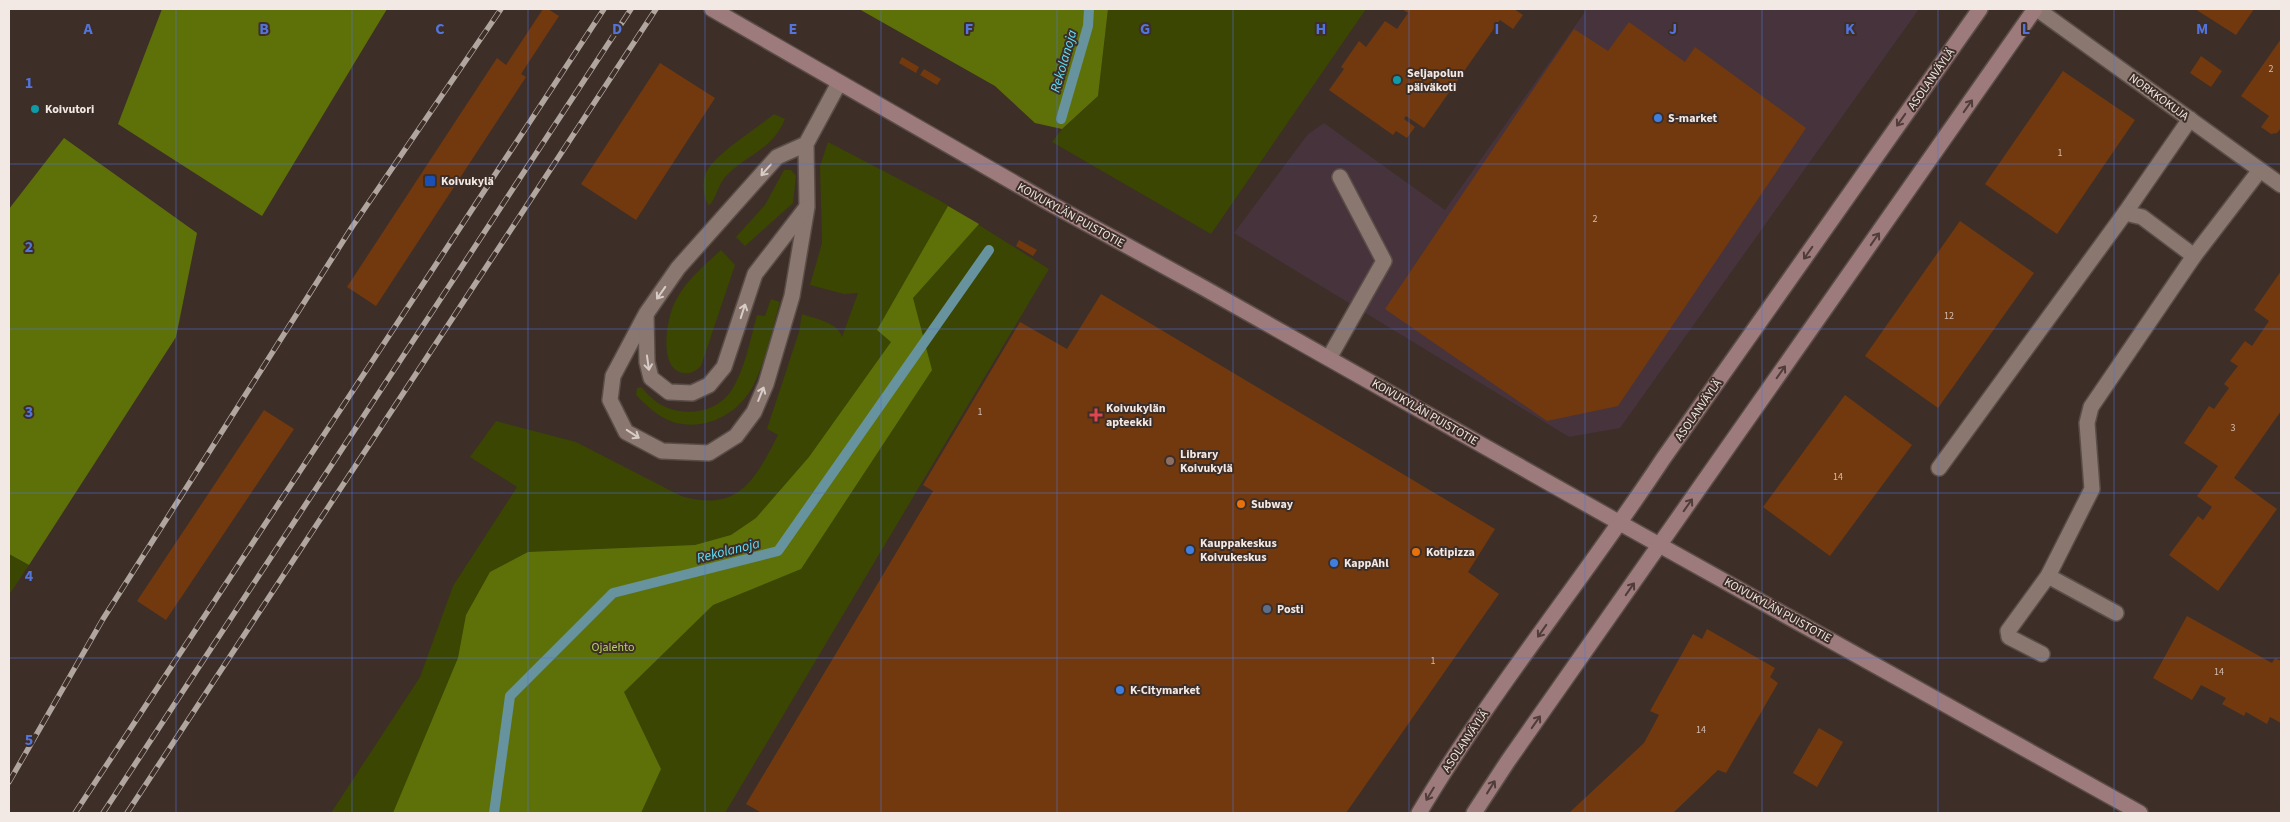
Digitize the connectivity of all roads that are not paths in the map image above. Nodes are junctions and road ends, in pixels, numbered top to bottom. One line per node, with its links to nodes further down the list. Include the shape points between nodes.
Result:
1 (712, 9): 4 (main road, KOIVUKYLÄN PUISTOTIE)
2 (1980, 9): 16 (main road, ASOLANVÄYLÄ, one-way to 16)
3 (2036, 9): 5 (street, NORKKOKUJA); 17 (main road, one-way to 3)
4 (839, 83): 6 (street); 14 (main road, KOIVUKYLÄN PUISTOTIE)
5 (2190, 119): 7 (street, NORKKOKUJA); 11 (street)
6 (806, 144): 10 (street); 13 (street, one-way to 13, via 777,157 678,268)
7 (2260, 170): 9 (street, NORKKOKUJA); 12 (street)
8 (1340, 177): 14 (street, via 1384,261)
9 (2281, 185)
10 (807, 207): 13 (street, one-way to 10, via 647,362 651,378 669,392 692,393 709,385 724,367 755,274); 13 (street, one-way to 10, via 613,376 610,400 626,432 662,451 709,453 736,436 754,412 766,384 792,296)
11 (2125, 213): 12 (street, via 2142,217); 15 (street)
12 (2194, 256): 18 (street, via 2091,406 2087,423 2092,489)
13 (646, 314)
14 (1329, 358): 16 (main road, KOIVUKYLÄN PUISTOTIE)
15 (1939, 468)
16 (1620, 524): 17 (main road, KOIVUKYLÄN PUISTOTIE); 21 (main road, ASOLANVÄYLÄ, one-way to 21, via 1451,760)
17 (1660, 545): 22 (main road, one-way to 17); 23 (main road, KOIVUKYLÄN PUISTOTIE)
18 (2048, 576): 19 (street); 20 (street, via 2008,630 2009,637)
19 (2116, 613)
20 (2042, 654)
21 (1419, 813)
22 (1474, 813)
23 (2140, 813)

